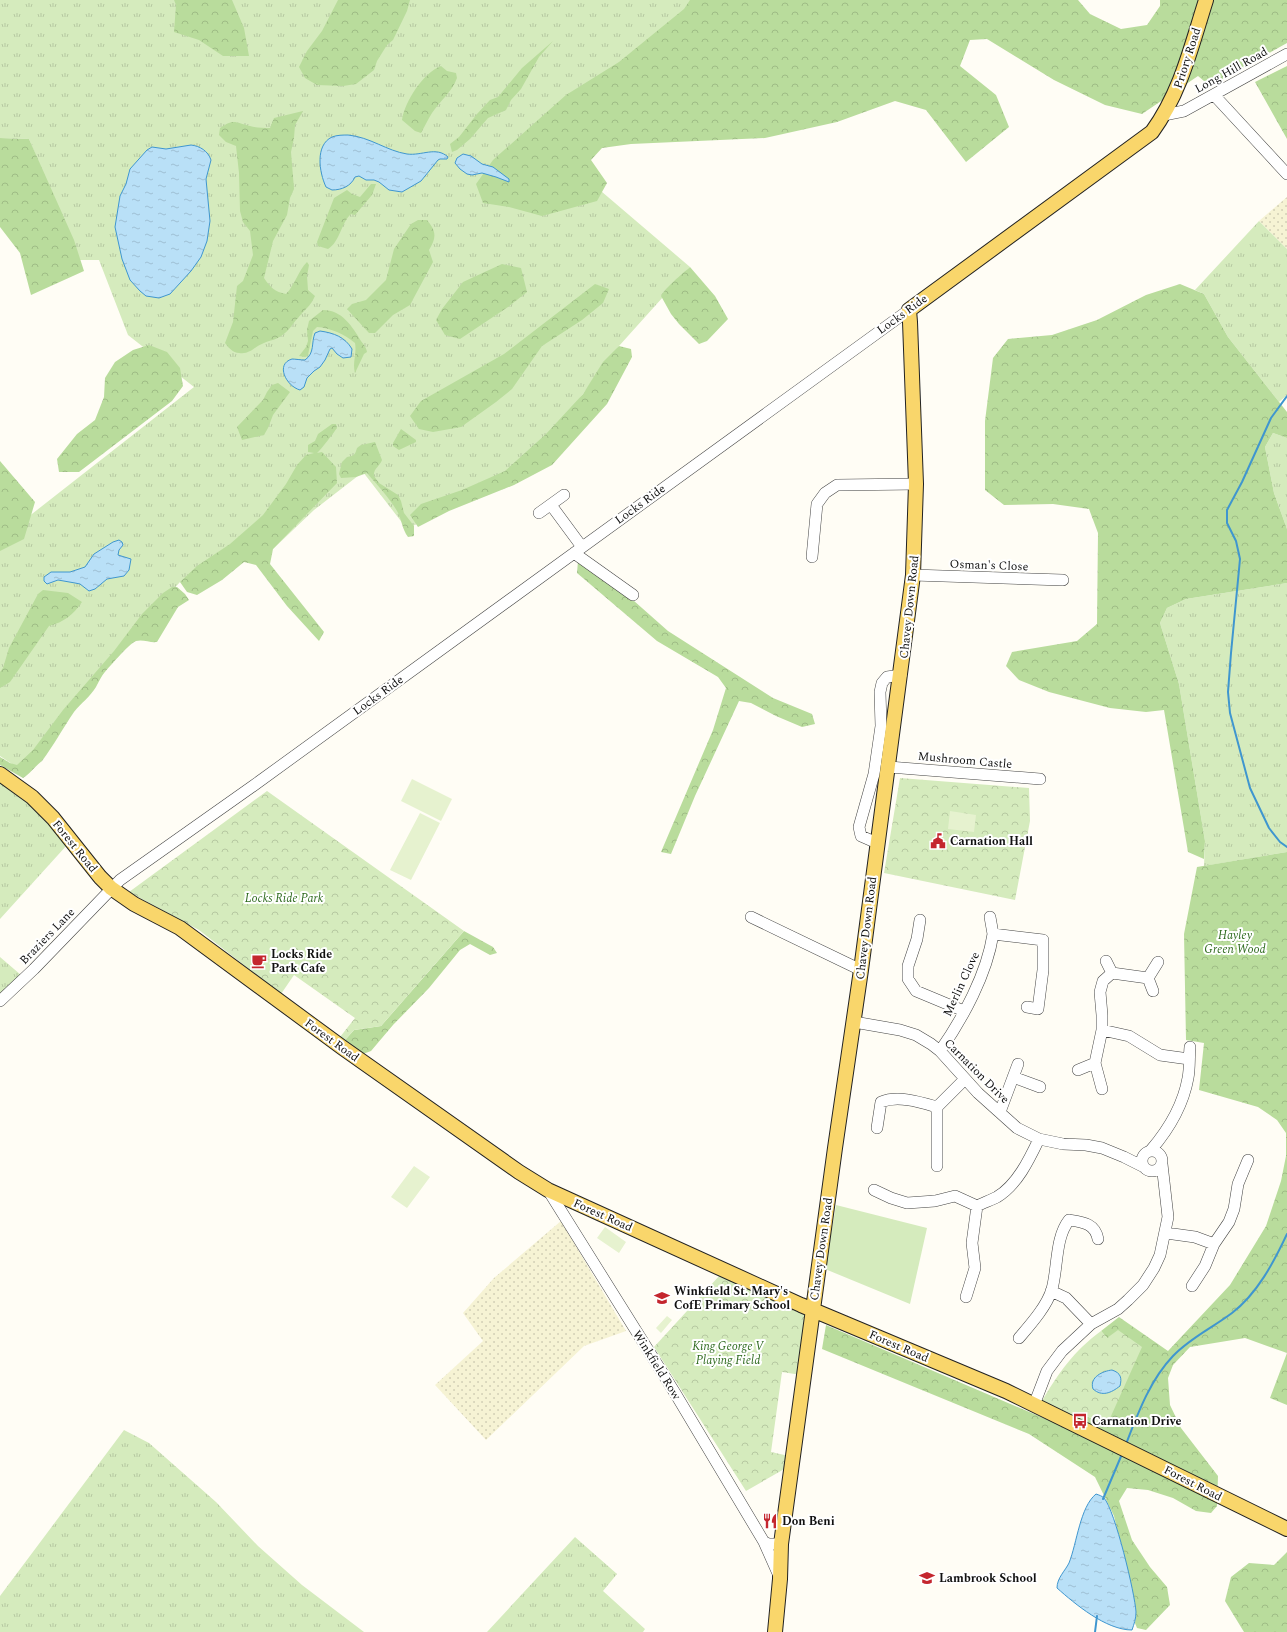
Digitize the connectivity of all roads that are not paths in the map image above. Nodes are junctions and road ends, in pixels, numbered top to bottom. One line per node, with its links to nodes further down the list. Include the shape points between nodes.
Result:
1 (1206, 0): 4 (main road, Priory Road, via 1173,100)
2 (1287, 54): 3 (street, Long Hill Road)
3 (1214, 95): 4 (street, Long Hill Road, via 1184,110); 5 (street)
4 (1164, 115): 6 (main road, Locks Ride, via 1152,132)
5 (1287, 174)
6 (909, 310): 7 (main road, Chavey Down Road); 11 (street, Locks Ride)
7 (916, 484): 12 (street, via 837,485 825,493 817,504); 13 (main road, Chavey Down Road)
8 (564, 495): 9 (street)
9 (551, 505): 10 (street); 11 (street)
10 (540, 513)
11 (578, 550): 15 (street); 21 (street, Locks Ride)
12 (812, 558)
13 (914, 576): 14 (street, Osman's Close); 16 (main road, Chavey Down Road)
14 (1064, 580)
15 (632, 595)
16 (901, 675): 17 (main road, Chavey Down Road); 20 (street, via 887,677 882,683 881,726 874,774 859,827 861,836)
17 (889, 767): 19 (street, Mushroom Castle); 20 (main road, Chavey Down Road)
18 (0, 774): 21 (main road, Forest Road, via 32,797 53,818)
19 (1040, 779)
20 (877, 843): 28 (main road, Chavey Down Road)
21 (111, 888): 32 (street, Braziers Lane); 56 (main road, Forest Road, via 134,904 180,928 343,1048)
22 (751, 917): 28 (street)
23 (990, 917): 25 (street)
24 (920, 920): 34 (street, via 908,966 908,978 916,990)
25 (993, 934): 33 (street, via 1043,940 1043,970 1038,1009); 34 (street, Merlin Clove, via 980,980)
26 (1106, 961): 29 (street)
27 (1158, 962): 30 (street)
28 (861, 970): 35 (main road, Chavey Down Road)
29 (1112, 973): 30 (street); 36 (street, via 1104,981 1100,992)
30 (1148, 978): 31 (street)
31 (1153, 991)
32 (0, 1001)
33 (1027, 1007)
34 (964, 1010): 38 (street, Merlin Clove)
35 (854, 1022): 38 (street, Carnation Drive, via 916,1035); 66 (main road, Chavey Down Road)
36 (1102, 1030): 39 (street, via 1129,1036 1160,1055); 40 (street)
37 (1190, 1047): 39 (street)
38 (940, 1051): 44 (street, Carnation Drive)
39 (1189, 1059): 51 (street, via 1188,1078 1181,1104)
40 (1095, 1063): 42 (street); 46 (street)
41 (1018, 1064): 43 (street)
42 (1078, 1070)
43 (1014, 1077): 45 (street); 48 (street)
44 (965, 1079): 47 (street); 48 (street, Carnation Drive)
45 (1040, 1087)
46 (1102, 1089)
47 (937, 1107): 49 (street, via 916,1101 888,1099 881,1102); 54 (street)
48 (1000, 1112): 50 (street, Carnation Drive, via 1017,1128)
49 (876, 1128)
50 (1039, 1139): 52 (street, Carnation Drive, via 1097,1147); 59 (street, via 1011,1186 997,1197)
51 (1155, 1155): 52 (street); 55 (street, via 1158,1169); 55 (street, via 1142,1159); 58 (street)
52 (1124, 1157): 55 (street, Carnation Drive)
53 (1248, 1160): 62 (street, via 1238,1184 1229,1222)
54 (937, 1166)
55 (1148, 1170): 58 (street, Carnation Drive)
56 (548, 1190): 66 (main road, Forest Road); 71 (street, Winkfield Row)
57 (874, 1190): 59 (street, via 907,1203 935,1201 955,1196)
58 (1165, 1190): 60 (street, via 1168,1217)
59 (977, 1206): 65 (street, via 972,1243 975,1268)
60 (1166, 1233): 62 (street, via 1195,1237); 67 (street, via 1160,1256 1143,1286 1118,1309)
61 (1098, 1239): 64 (street, via 1097,1233 1089,1225 1069,1220 1060,1240)
62 (1214, 1244): 63 (street, via 1205,1266)
63 (1192, 1286)
64 (1051, 1290): 67 (street, via 1066,1298); 68 (street, via 1035,1320)
65 (966, 1297)
66 (812, 1310): 69 (main road, Forest Road); 72 (main road, Chavey Down Road)
67 (1090, 1324): 69 (street, via 1062,1351 1047,1371)
68 (1020, 1338)
69 (1034, 1405): 70 (main road, Forest Road)
70 (1287, 1529)
71 (764, 1542): 72 (street); 73 (street, Winkfield Row)
72 (781, 1544): 73 (main road, Winkfield Row)
73 (780, 1579): 74 (main road, Winkfield Row)
74 (775, 1632)

